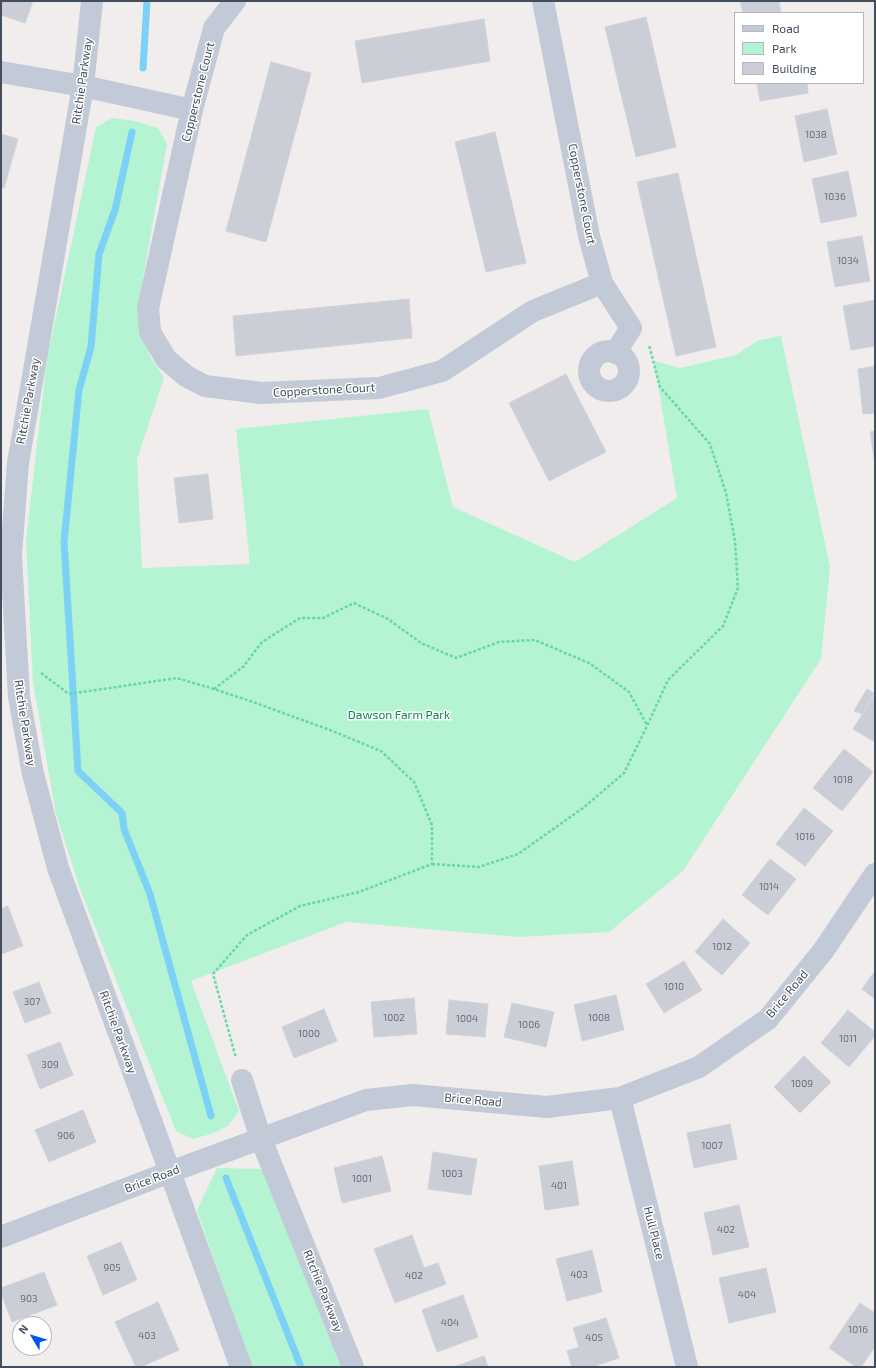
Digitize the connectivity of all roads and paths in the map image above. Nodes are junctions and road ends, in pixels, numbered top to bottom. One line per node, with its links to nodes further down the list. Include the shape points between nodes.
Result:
1 (92, 1): 5 (street, Ritchie Parkway)
2 (235, 1): 6 (street, Copperstone Court, via 214,28)
3 (543, 1): 7 (street, Copperstone Court, via 590,236)
4 (1, 72): 5 (street)
5 (83, 86): 6 (street); 12 (street, Ritchie Parkway, via 18,463 11,556)
6 (192, 110): 7 (street, Copperstone Court, via 148,308 150,332 166,359 186,376 205,386 260,393 379,388 442,371 533,311)
7 (602, 283): 8 (street, via 630,328)
8 (616, 353)
9 (660, 387): 13 (path, via 710,444 726,493 735,541 738,588 723,626 668,680)
10 (41, 673): 11 (path, via 69,694 177,678)
11 (214, 689): 13 (path, via 243,667 262,642 300,618 323,618 354,603 388,619 421,643 456,658 499,642 535,640 589,663 629,692); 14 (path, via 381,751 414,782 432,825)
12 (10, 698): 19 (street, Ritchie Parkway, via 58,868)
13 (647, 726): 14 (path, via 624,773 583,808 518,854 479,867)
14 (432, 864): 16 (path, via 359,892 300,906 247,935 213,974)
15 (875, 874): 17 (street, Brice Road, via 823,951 768,1019 699,1067)
16 (242, 1080): 18 (street, Ritchie Parkway)
17 (620, 1098): 18 (street, Brice Road, via 547,1107 413,1095 366,1100); 23 (street, Hull Place)
18 (261, 1139): 19 (street, Brice Road); 22 (street, Ritchie Parkway)
19 (170, 1172): 20 (street, Brice Road); 21 (street, Ritchie Parkway)
20 (1, 1237)
21 (241, 1367)
22 (353, 1367)
23 (687, 1367)

